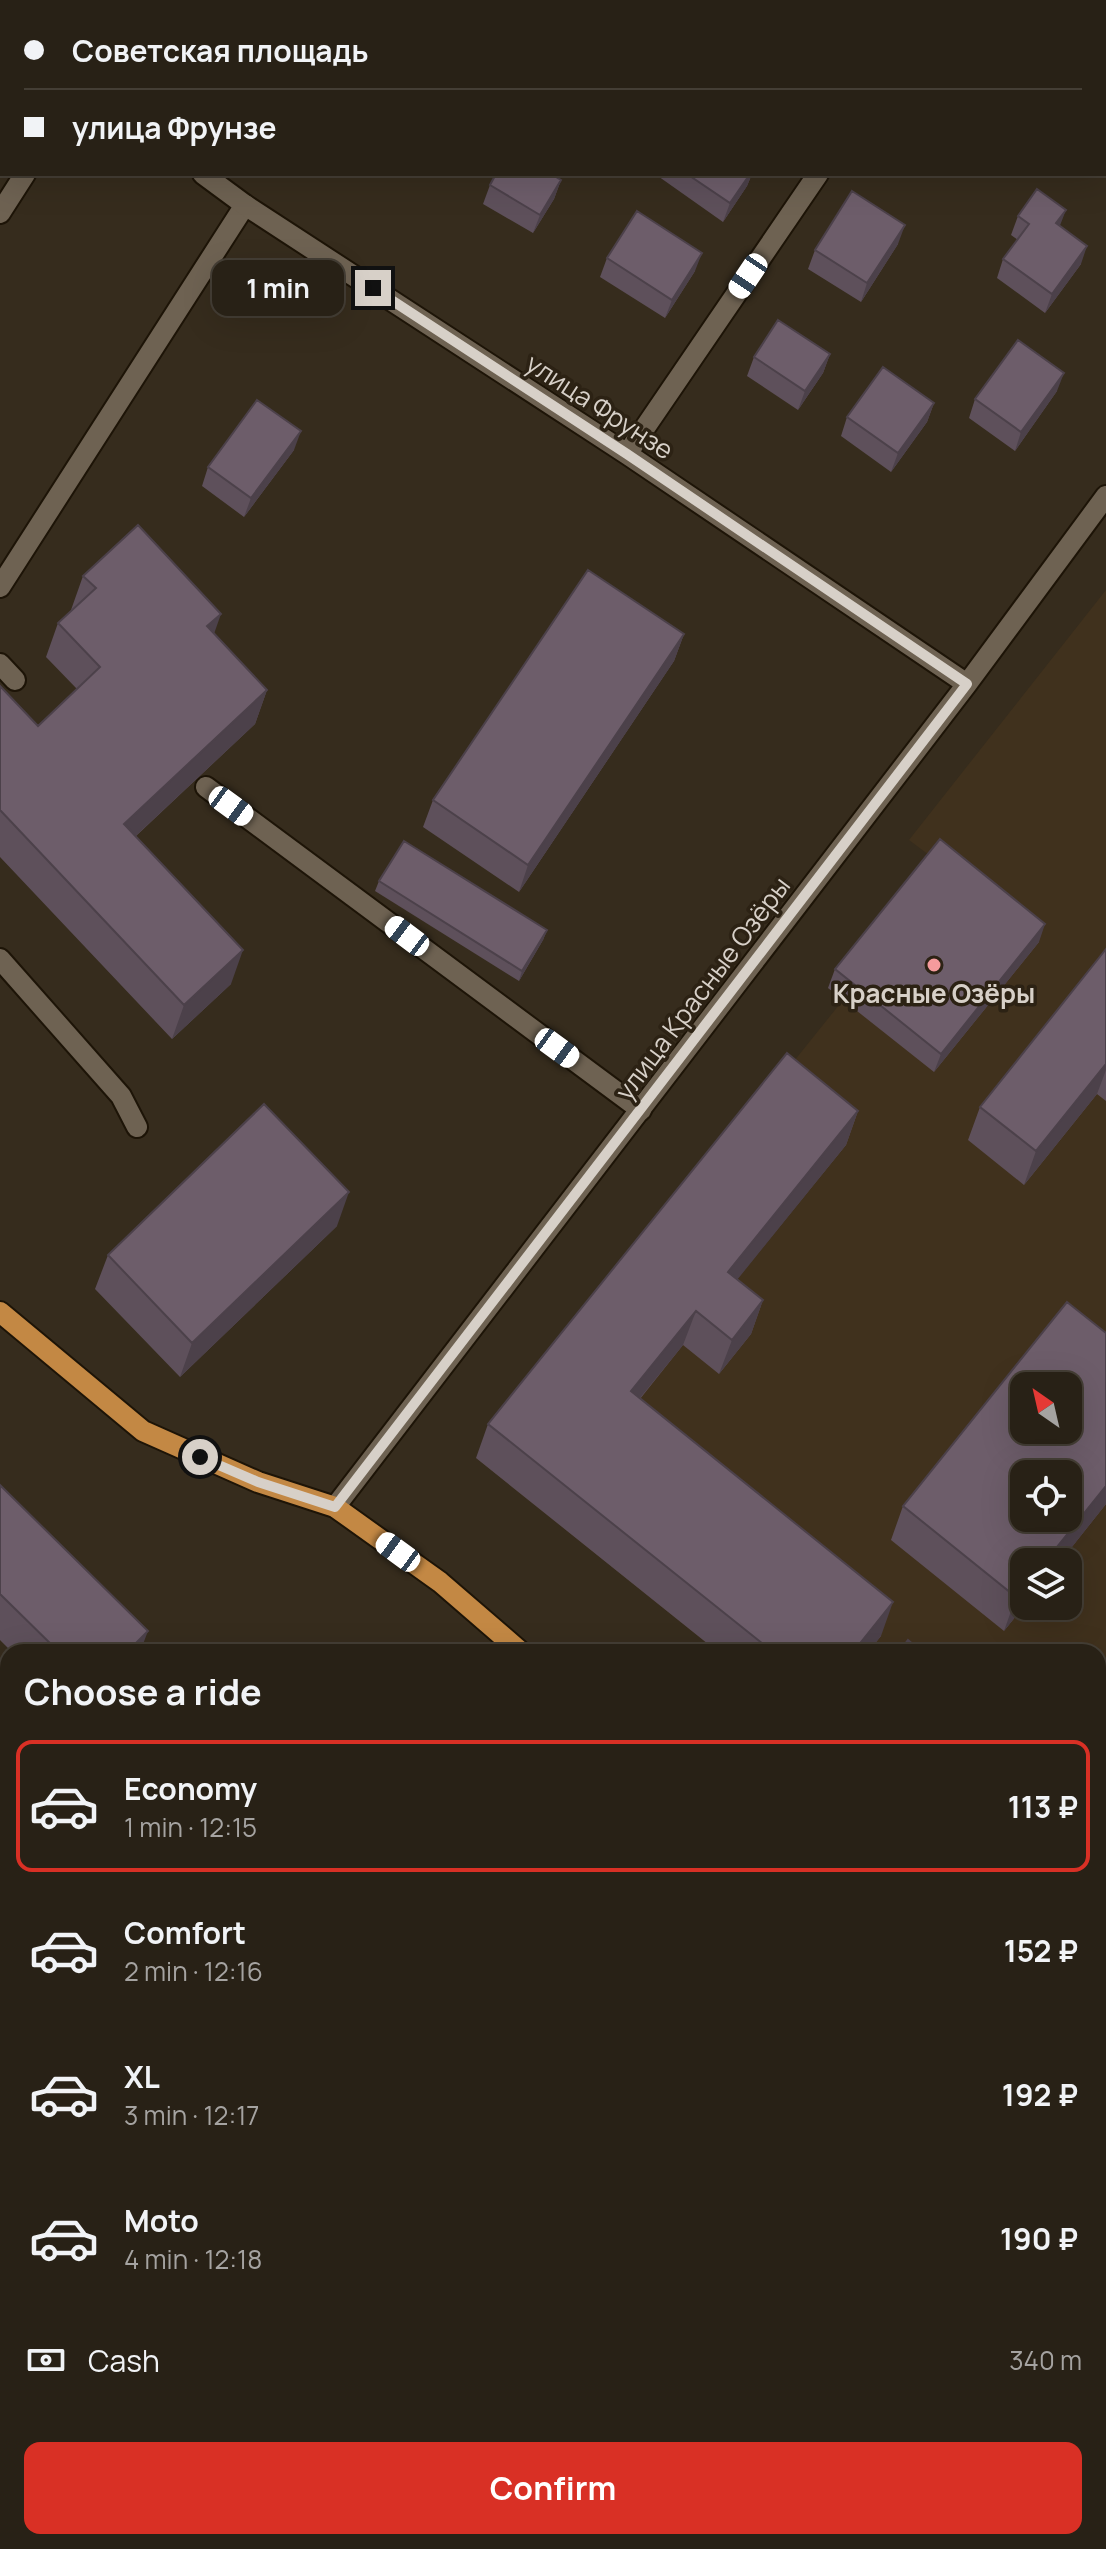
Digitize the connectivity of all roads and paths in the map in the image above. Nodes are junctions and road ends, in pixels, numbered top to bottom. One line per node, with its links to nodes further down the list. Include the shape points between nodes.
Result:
1 (24, 176): 5 (street)
2 (206, 176): 4 (street, улица Фрунзе)
3 (817, 176): 6 (street)
4 (245, 205): 6 (street, улица Фрунзе); 8 (street)
5 (0, 213)
6 (627, 454): 11 (street, улица Фрунзе)
7 (1106, 496): 11 (street, улица Красные Озёры)
8 (0, 587)
9 (0, 664): 10 (street)
10 (15, 680)
11 (967, 684): 14 (street, улица Красные Озёры)
12 (206, 787): 14 (street)
13 (0, 959): 15 (street, via 121,1096)
14 (641, 1110): 17 (street, улица Красные Озёры)
15 (137, 1127)
16 (0, 1312): 17 (main road, via 143,1431 258,1482)
17 (335, 1507): 18 (main road, via 440,1582)
18 (512, 1644)

